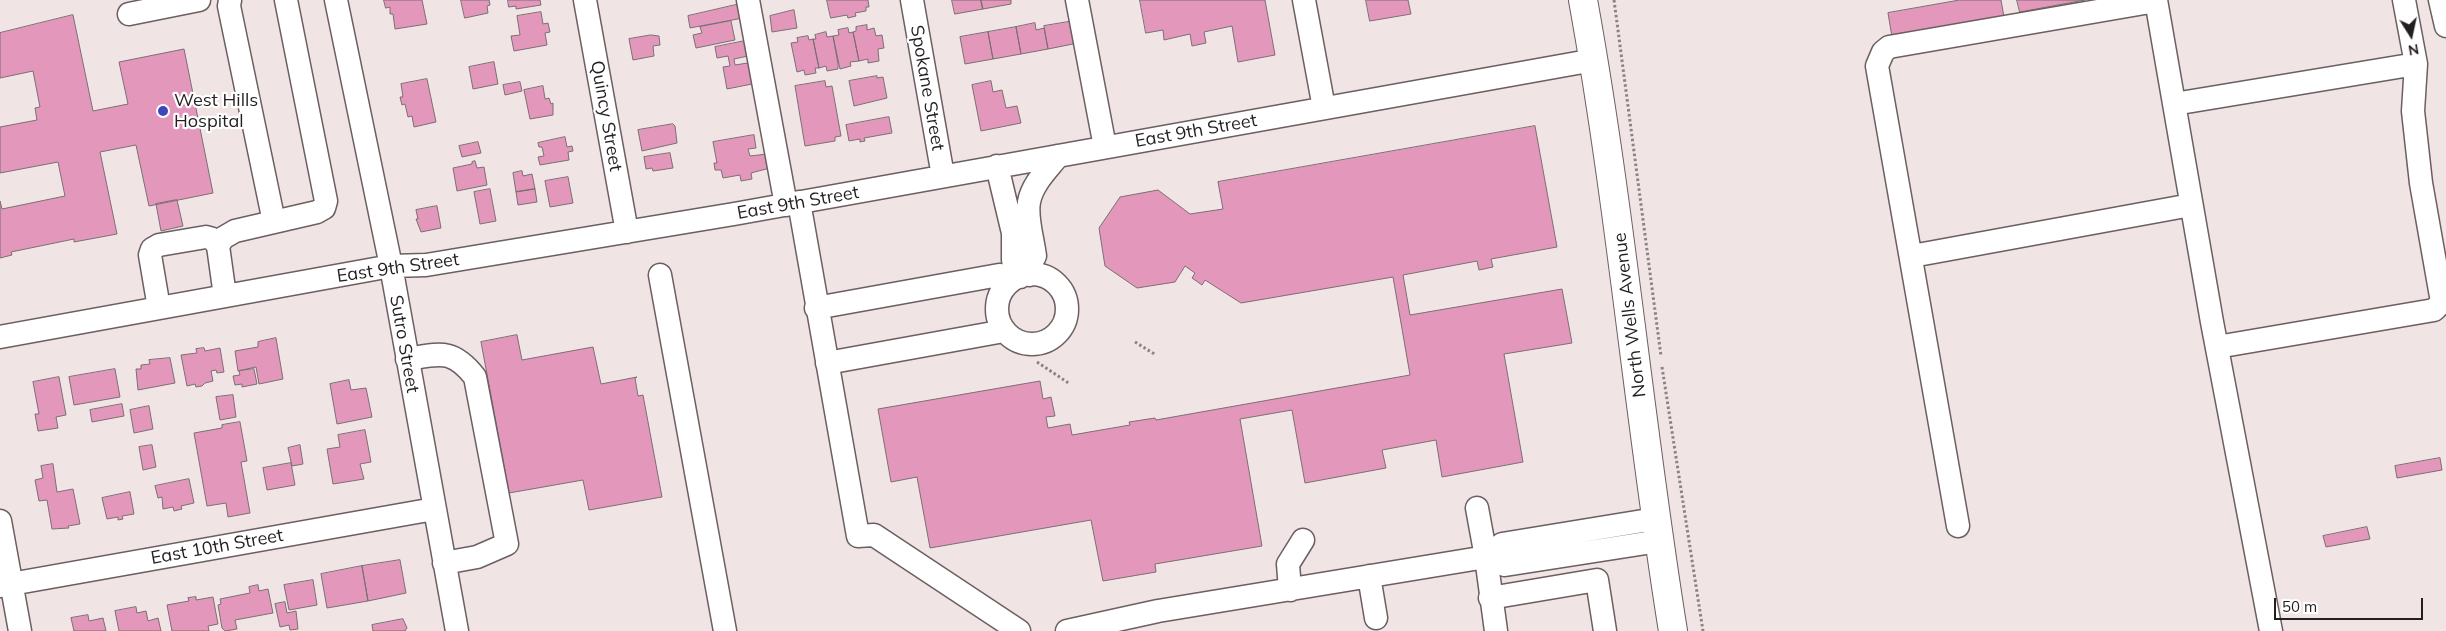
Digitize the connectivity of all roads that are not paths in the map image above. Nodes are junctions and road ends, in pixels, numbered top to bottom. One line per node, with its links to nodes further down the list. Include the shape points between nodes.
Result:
1 (198, 0): 14 (street)
2 (230, 0): 26 (street)
3 (286, 0): 26 (street, via 326,201 324,208 317,212)
4 (336, 0): 30 (street, Sutro Street)
5 (585, 0): 27 (street, Quincy Street)
6 (748, 0): 24 (street)
7 (912, 0): 23 (street, Spokane Street)
8 (1078, 0): 20 (street)
9 (1304, 0): 19 (street)
10 (1583, 0): 16 (main road, North Wells Avenue)
11 (2156, 0): 18 (street); 29 (street, via 1889,47 1883,52 1877,66)
12 (2404, 0): 17 (street)
13 (2440, 0): 15 (street)
14 (129, 14)
15 (2446, 26)
16 (1594, 60): 19 (street, East 9th Street); 45 (main road, North Wells Avenue, via 1618,216)
17 (2416, 64): 18 (street); 38 (street, via 2414,111 2422,183 2442,302 2434,310)
18 (2174, 104): 25 (street)
19 (1324, 108): 20 (street, East 9th Street)
20 (1105, 147): 21 (street, East 9th Street)
21 (1058, 156): 22 (street, East 9th Street); 31 (street, via 1036,184 1029,201 1035,256)
22 (997, 166): 23 (street, East 9th Street); 31 (street, via 1013,233 1012,260)
23 (943, 176): 24 (street, East 9th Street)
24 (792, 204): 27 (street, East 9th Street); 35 (street)
25 (2191, 205): 29 (street); 38 (street)
26 (274, 222): 28 (street, via 235,231 223,238)
27 (627, 232): 30 (street, East 9th Street, via 426,264)
28 (218, 246): 33 (street); 34 (street, via 213,239 206,237 152,249 150,256)
29 (1912, 256): 44 (street)
30 (391, 266): 33 (street, East 9th Street); 39 (street, Sutro Street)
31 (1026, 273): 35 (street); 36 (street, via 1003,290 998,300 999,322); 36 (street, via 1052,281 1060,289 1066,306 1064,323 1053,337 1037,344 1025,344)
32 (660, 275): 56 (street)
33 (225, 296): 34 (street, East 9th Street)
34 (159, 308): 37 (street, East 9th Street)
35 (816, 308): 40 (street)
36 (1004, 331): 40 (street)
37 (0, 336)
38 (2217, 347): 62 (street)
39 (407, 359): 42 (street, Sutro Street); 48 (street, via 446,354 465,364 475,377 507,544 477,557)
40 (827, 363): 57 (street, via 858,536 874,535)
41 (1477, 508): 47 (street)
42 (434, 509): 48 (street, Sutro Street); 50 (street, East 10th Street)
43 (0, 520): 50 (street)
44 (1958, 526)
45 (1657, 530): 47 (street, via 1505,565); 61 (main road, North Wells Avenue)
46 (1303, 540): 51 (street, via 1288,564)
47 (1486, 557): 49 (street); 52 (street)
48 (444, 563): 55 (street, Sutro Street)
49 (1369, 576): 51 (street); 53 (street)
50 (6, 585): 54 (street)
51 (1290, 590): 58 (street, via 1158,611)
52 (1490, 598): 59 (street); 60 (street, via 1597,580)
53 (1376, 618)
54 (20, 631)
55 (457, 631)
56 (725, 631)
57 (1019, 631)
58 (1066, 631)
59 (1496, 631)
60 (1605, 631)
61 (1673, 631)
62 (2271, 631)

